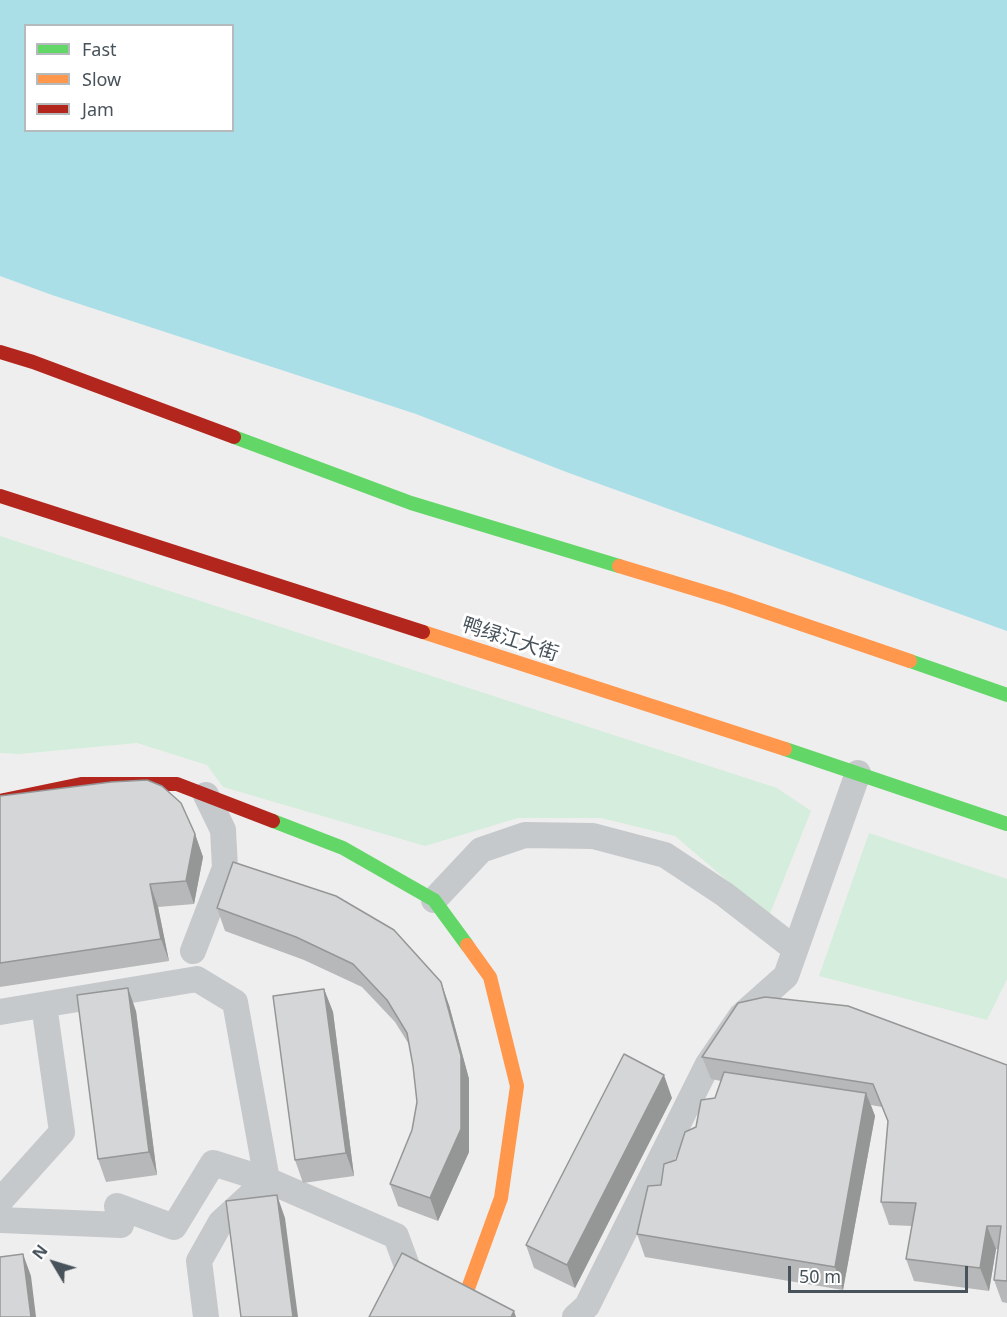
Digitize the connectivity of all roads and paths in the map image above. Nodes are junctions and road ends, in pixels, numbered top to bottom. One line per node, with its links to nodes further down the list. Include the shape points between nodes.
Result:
1 (0, 352): 3 (main road, via 411,502 784,618)
2 (0, 496): 4 (main road, 鸭绿江大街)
3 (1007, 695)
4 (858, 773): 7 (main road, 鸭绿江大街); 9 (street)
5 (206, 795): 6 (main road, via 177,784 81,784); 8 (main road, via 343,848); 10 (street, via 223,830 225,867)
6 (0, 801)
7 (1007, 824)
8 (434, 900): 9 (street, via 481,850 525,835 593,836 665,855); 18 (main road, via 490,977 517,1086 501,1198)
9 (795, 949): 11 (street, via 786,976)
10 (193, 951)
11 (759, 1000): 13 (street); 20 (street, via 741,1016 708,1064 587,1306)
12 (44, 1005): 14 (street); 15 (street, via 197,979 235,1002); 16 (street, via 62,1132)
13 (794, 1005)
14 (0, 1012)
15 (267, 1180): 17 (street, via 213,1163 174,1227 117,1206 122,1225); 18 (street, via 396,1236); 19 (street, via 221,1222 199,1261)
16 (0, 1201)
17 (0, 1220)
18 (438, 1285)
19 (206, 1317)
20 (575, 1317)

